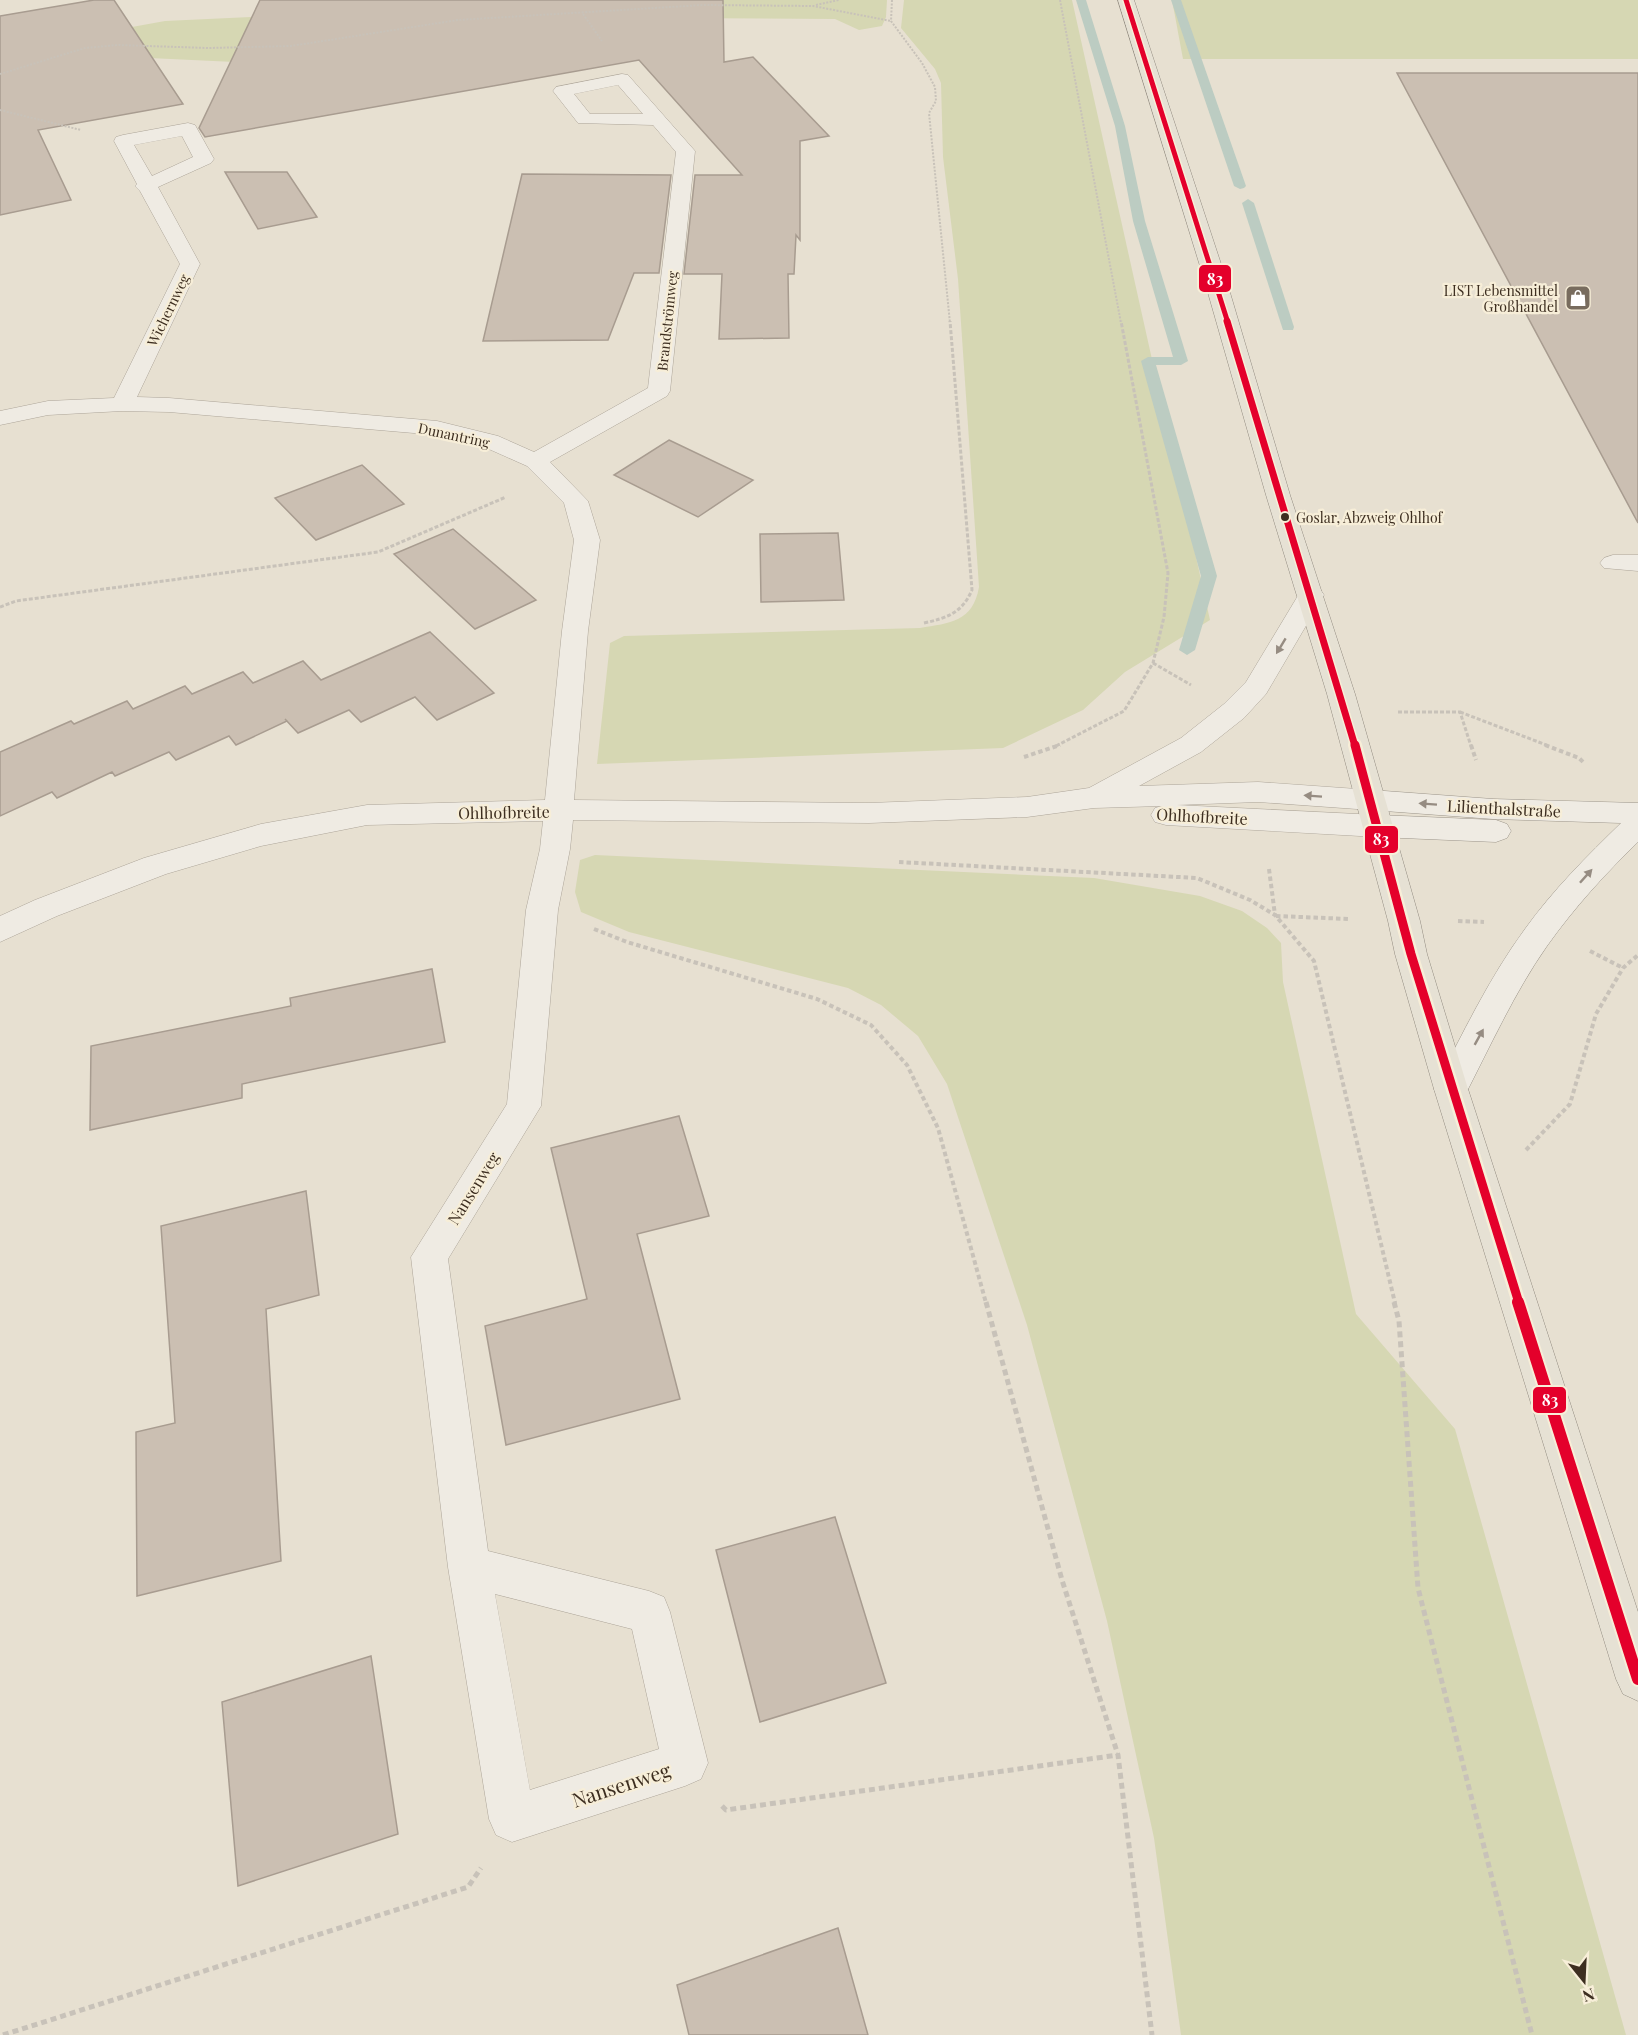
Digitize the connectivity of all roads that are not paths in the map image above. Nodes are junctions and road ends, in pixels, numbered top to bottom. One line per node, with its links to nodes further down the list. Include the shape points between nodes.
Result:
1 (1126, 0): 7 (main road)
2 (658, 120): 6 (street, Brandströmweg, via 686,151 659,391)
3 (145, 186): 3 (street, Wichernweg, via 123,141 188,129 204,159); 4 (street, Wichernweg, via 189,264)
4 (122, 404): 5 (street, Dunantring, via 48,408); 6 (street, Dunantring, via 437,428 490,441)
5 (0, 417)
6 (535, 461): 10 (street, Dunantring, via 576,501 587,540)
7 (1311, 595): 8 (street, Ohlhofbreite, one-way to 8, via 1256,688 1234,711 1191,745); 11 (main road)
8 (1094, 798): 9 (street, Ohlhofbreite); 11 (street, Ohlhofbreite, one-way to 8, via 1258,792)
9 (1027, 807): 10 (street, Ohlhofbreite, via 869,813); 11 (street, Ohlhofbreite)
10 (559, 810): 13 (street, Ohlhofbreite, via 367,815 261,835 155,866); 15 (street, Nansenweg, via 542,910 524,1106 429,1257)
11 (1375, 813): 12 (street, Lilienthalstraße, via 1501,831); 14 (main road)
12 (1636, 820): 14 (street, one-way to 12, via 1544,926)
13 (0, 930)
14 (1450, 1089): 16 (main road)
15 (469, 1567): 15 (street, Nansenweg, via 512,1819 685,1763 649,1612)
16 (1638, 1679)

